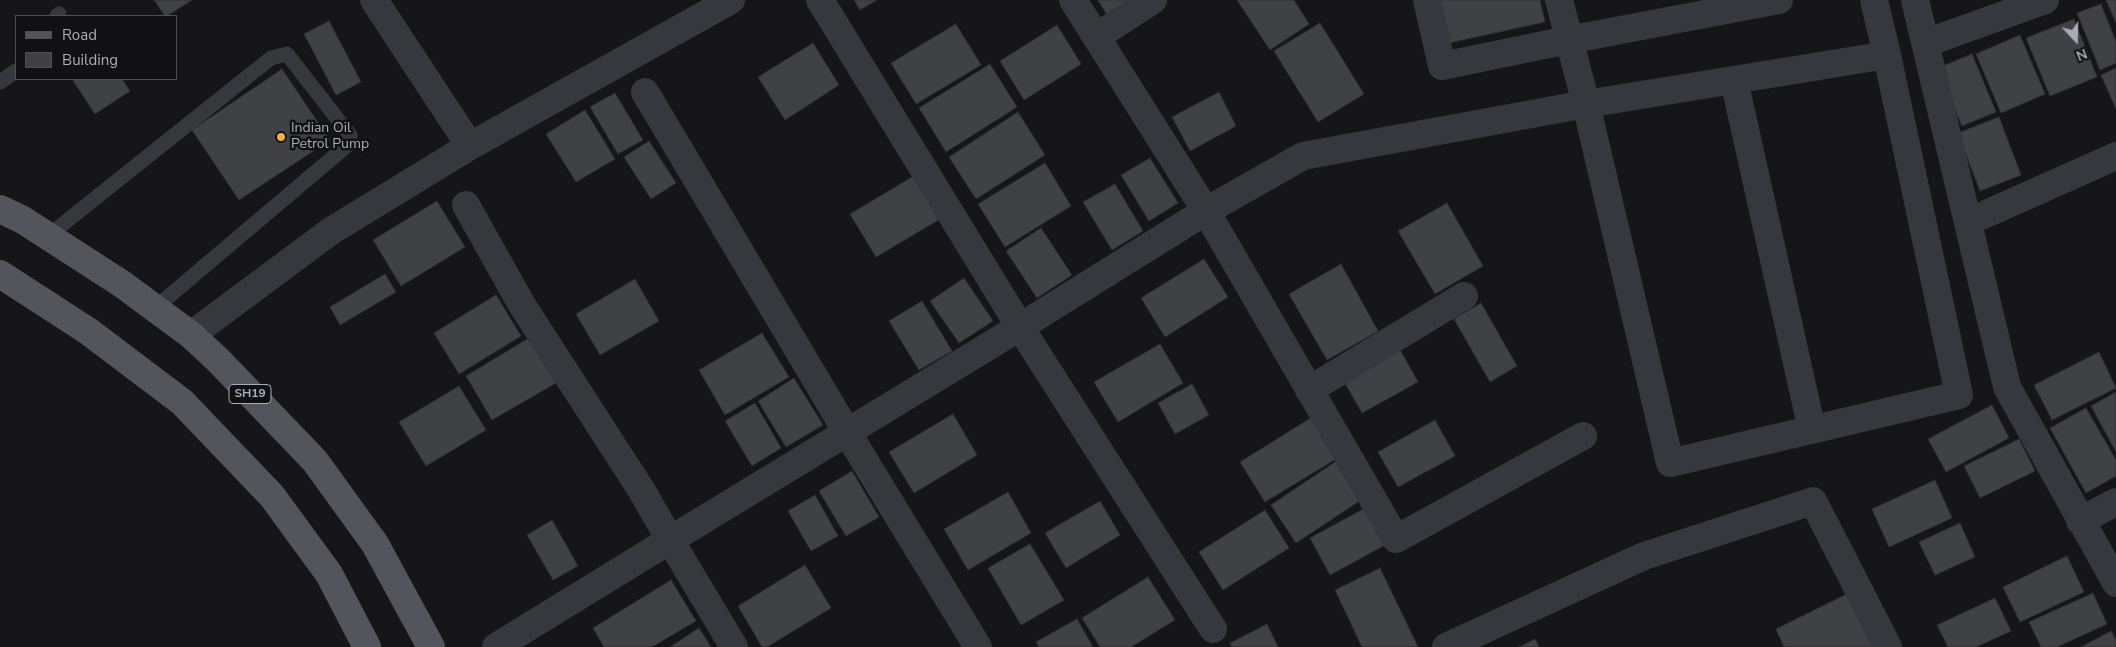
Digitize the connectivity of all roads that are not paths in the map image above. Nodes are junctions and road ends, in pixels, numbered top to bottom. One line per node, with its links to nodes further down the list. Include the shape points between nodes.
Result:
1 (374, 0): 22 (street)
2 (731, 0): 22 (street)
3 (820, 0): 32 (street)
4 (1073, 0): 13 (street)
5 (1153, 0): 13 (street)
6 (1427, 0): 14 (street, via 1442,66)
7 (1559, 0): 14 (street)
8 (1779, 0): 12 (street)
9 (1874, 0): 16 (street)
10 (1915, 0): 15 (street)
11 (2045, 0): 15 (street)
12 (1716, 6): 14 (street)
13 (1096, 37): 26 (street)
14 (1568, 40): 21 (street)
15 (1926, 43): 27 (street)
16 (1887, 55): 18 (street); 35 (street, via 1959,395)
17 (15, 72): 19 (lane)
18 (1734, 80): 21 (street); 35 (street)
19 (0, 82)
20 (645, 92): 36 (street)
21 (1586, 104): 26 (street, via 1303,156); 35 (street, via 1670,463)
22 (470, 146): 33 (street, via 331,231)
23 (2116, 156): 27 (street)
24 (466, 205): 40 (street, via 522,305)
25 (0, 209): 28 (main road, SH19)
26 (1206, 211): 32 (street); 34 (street)
27 (1968, 222): 39 (street, via 2007,387)
28 (48, 236): 31 (main road, SH19); 31 (lane, via 271,58 287,54 350,135 350,143)
29 (0, 274): 43 (main road, via 88,331 182,402 272,496 329,574)
30 (1464, 296): 34 (street)
31 (155, 308): 33 (main road, SH19)
32 (1020, 328): 36 (street); 42 (street)
33 (191, 335): 44 (main road, SH19, via 315,462 375,544)
34 (1309, 390): 37 (street, via 1396,539)
35 (1812, 430)
36 (847, 432): 40 (street); 47 (street)
37 (1583, 436)
38 (2116, 502): 39 (street)
39 (2080, 521): 41 (street)
40 (670, 540): 45 (street); 46 (street)
41 (2116, 583)
42 (1213, 630)
43 (362, 645)
44 (431, 647)
45 (496, 647)
46 (734, 647)
47 (978, 647)
48 (1446, 647): 49 (street, via 1644,556 1813,501)
49 (1888, 647)

